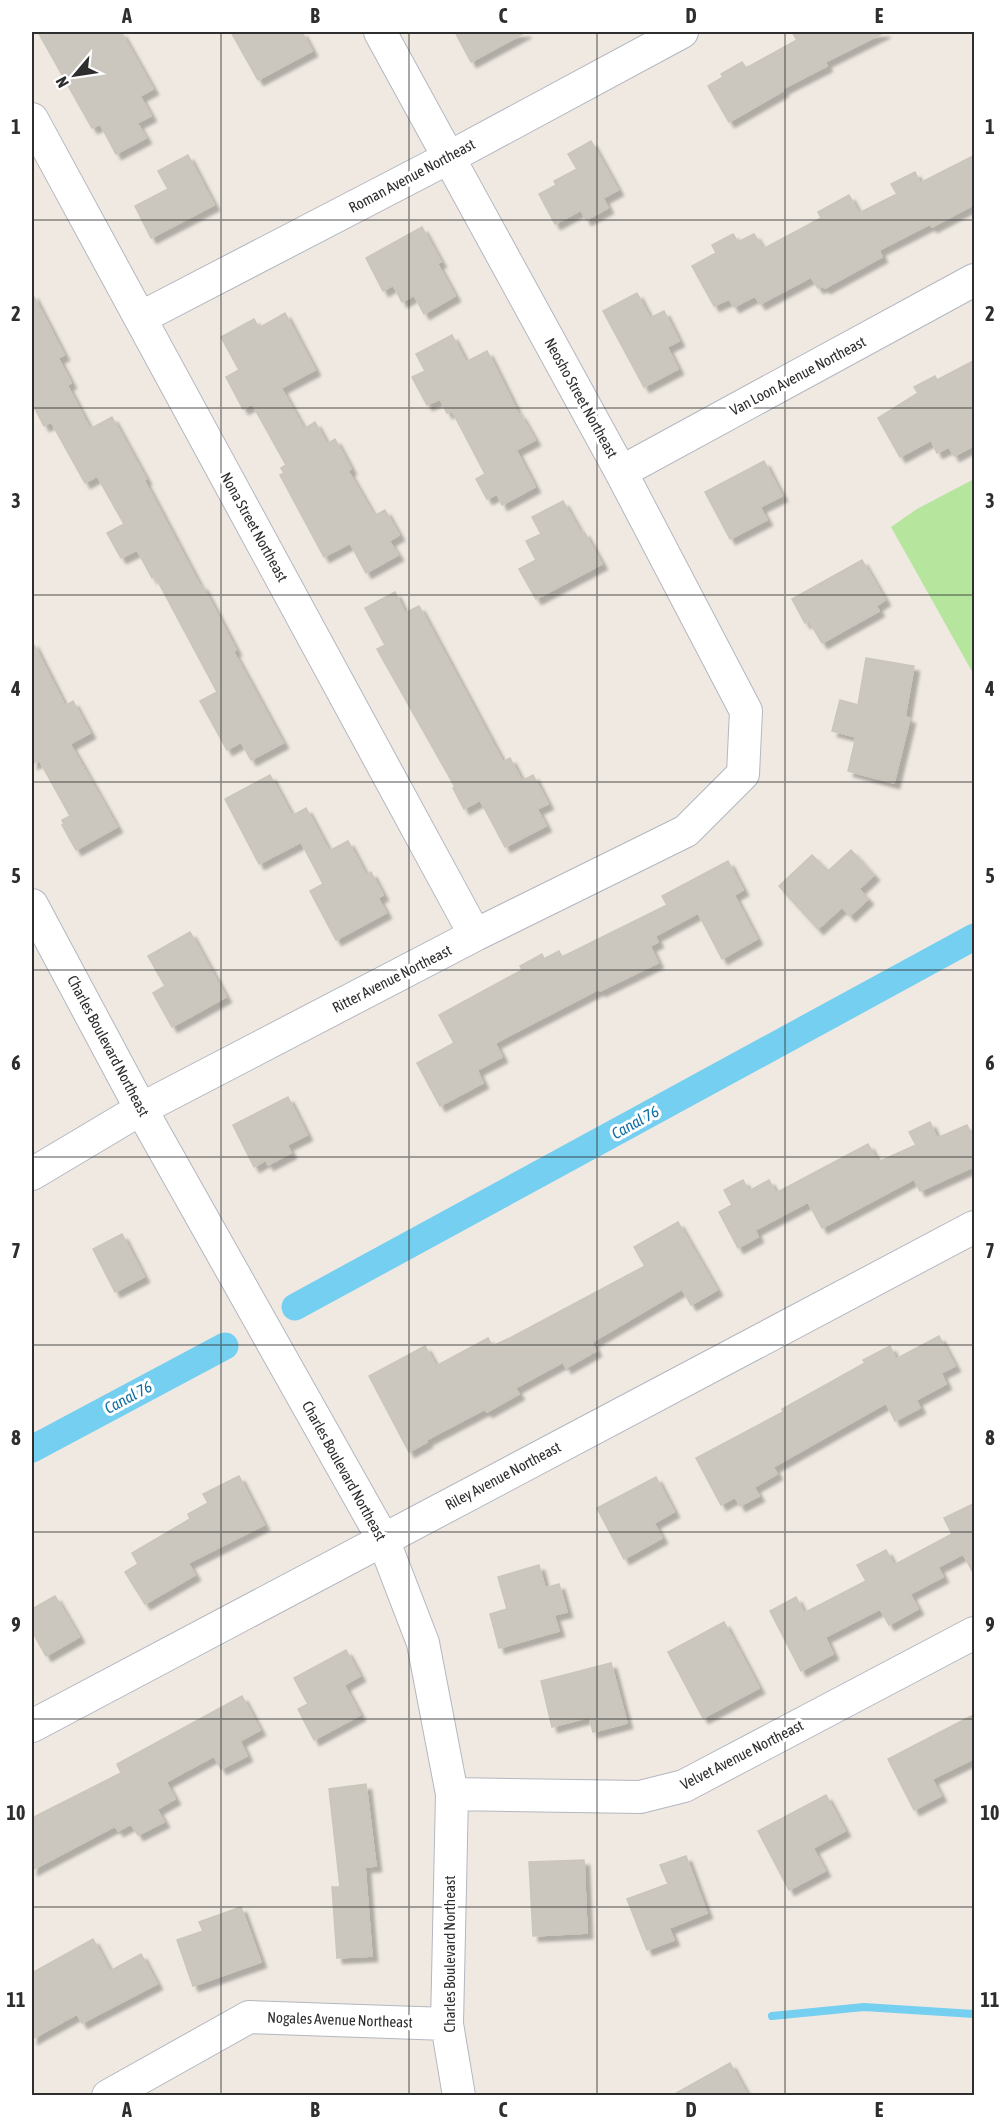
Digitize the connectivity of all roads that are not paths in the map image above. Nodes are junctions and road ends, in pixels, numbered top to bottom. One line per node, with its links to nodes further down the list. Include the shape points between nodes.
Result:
1 (380, 32): 4 (street, Neosho Street Northeast)
2 (682, 32): 4 (street, Roman Avenue Northeast)
3 (32, 119): 6 (street, Nona Street Northeast)
4 (450, 157): 6 (street, Roman Avenue Northeast); 7 (street, Neosho Street Northeast)
5 (975, 280): 7 (street, Van Loon Avenue Northeast)
6 (140, 318): 10 (street, Nona Street Northeast)
7 (621, 472): 8 (street, Neosho Street Northeast, via 746,711)
8 (743, 774): 10 (street, Ritter Avenue Northeast, via 686,831)
9 (32, 905): 11 (street, Charles Boulevard Northeast)
10 (475, 936): 11 (street, Ritter Avenue Northeast)
11 (141, 1109): 12 (street, Ritter Avenue Northeast); 14 (street, Charles Boulevard Northeast)
12 (32, 1174)
13 (975, 1227): 14 (street, Riley Avenue Northeast)
14 (383, 1539): 16 (street, Riley Avenue Northeast); 17 (street, Charles Boulevard Northeast, via 423,1643)
15 (975, 1633): 17 (street, Velvet Avenue Northeast, via 684,1786 640,1797)
16 (32, 1726)
17 (452, 1794): 18 (street, Charles Boulevard Northeast)
18 (447, 2024): 19 (street, Nogales Avenue Northeast, via 249,2017); 20 (street, Charles Boulevard Northeast)
19 (108, 2096)
20 (459, 2096)

